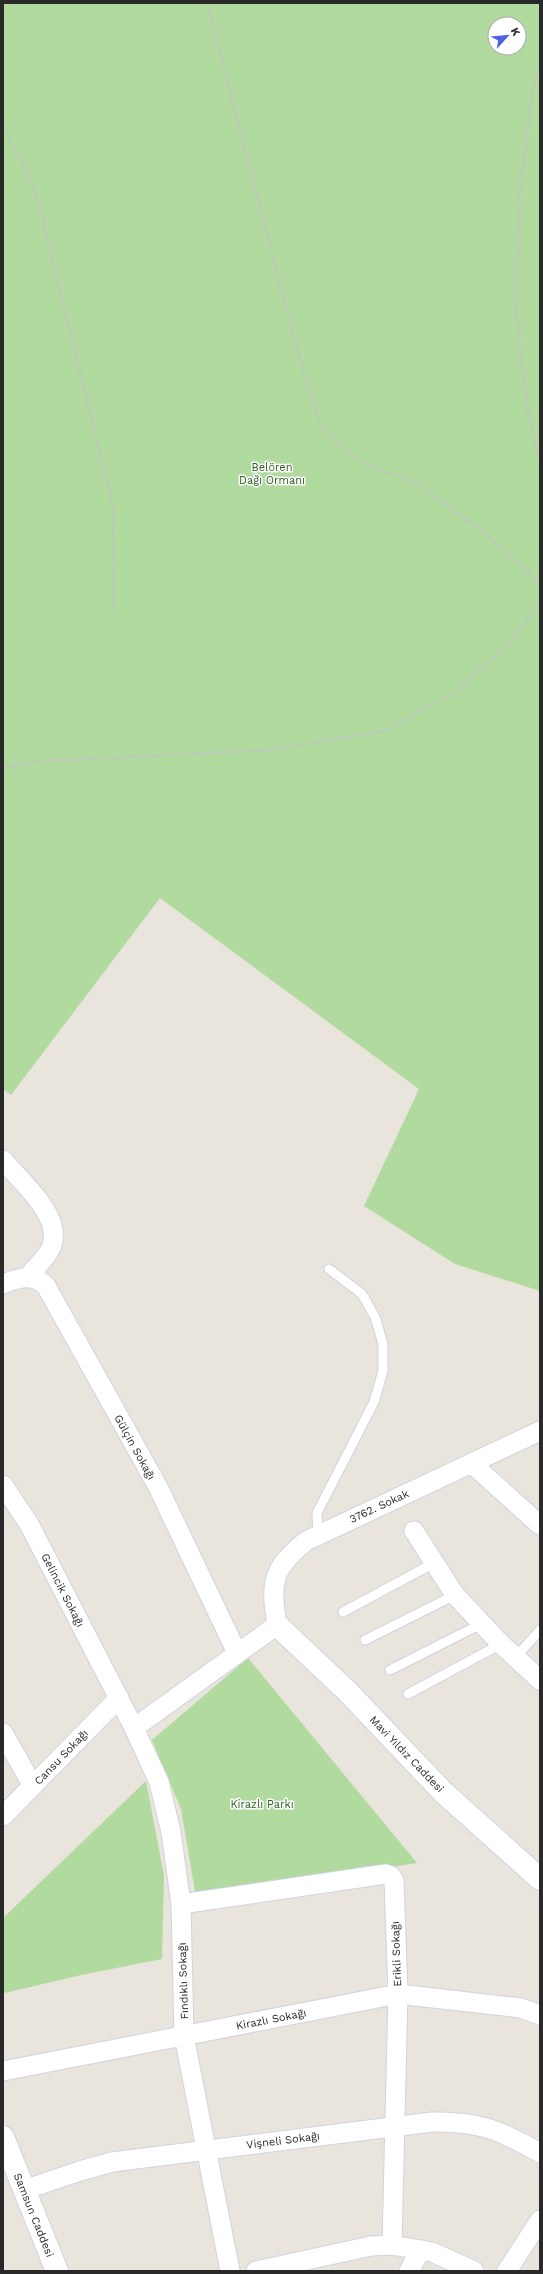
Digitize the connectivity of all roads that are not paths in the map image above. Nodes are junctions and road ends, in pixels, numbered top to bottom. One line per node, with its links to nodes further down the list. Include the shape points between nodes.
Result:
1 (3, 1160): 3 (street, via 40,1201 53,1224 52,1246)
2 (329, 1269): 10 (lane, via 362,1294 376,1317 383,1344 383,1371 374,1402 317,1513)
3 (28, 1277): 4 (street); 19 (street, Gülçin Sokağı, via 46,1286 154,1480)
4 (3, 1284)
5 (540, 1431): 6 (street, 3762. Sokak)
6 (471, 1463): 8 (street); 10 (street, 3762. Sokak)
7 (3, 1485): 24 (street, Gelincik Sokağı, via 29,1524)
8 (540, 1525)
9 (414, 1531): 11 (street)
10 (318, 1535): 15 (street, 3762. Sokak, via 287,1556 276,1575 273,1597)
11 (434, 1564): 12 (street); 13 (lane)
12 (455, 1595): 14 (street); 17 (lane)
13 (343, 1612)
14 (481, 1624): 18 (street); 21 (lane)
15 (277, 1625): 19 (street); 29 (main road, Mavi Yıldız Caddesi, via 348,1692 443,1792)
16 (540, 1630): 20 (lane)
17 (365, 1640)
18 (501, 1644): 20 (street); 23 (lane)
19 (237, 1653): 25 (street)
20 (515, 1658): 22 (street)
21 (390, 1670)
22 (540, 1680)
23 (408, 1694)
24 (119, 1698): 25 (street, Fındıklı Sokağı); 27 (street, Cansu Sokağı)
25 (134, 1728): 30 (street, Fındıklı Sokağı, via 151,1762 166,1803)
26 (3, 1733): 27 (street)
27 (33, 1786): 28 (street, Cansu Sokağı)
28 (3, 1816)
29 (540, 1879)
30 (180, 1904): 31 (street, Erikli Sokağı, via 386,1874 391,1876 394,1882); 33 (street, Fındıklı Sokağı)
31 (398, 1994): 32 (street, Kirazlı Sokağı, via 521,2008); 33 (street, Kirazlı Sokağı); 35 (street, Erikli Sokağı)
32 (540, 2015)
33 (184, 2036): 34 (street, Kirazlı Sokağı); 37 (street, Fındıklı Sokağı)
34 (3, 2071)
35 (395, 2127): 37 (street, Vişneli Sokağı); 38 (street, Vişneli Sokağı, via 432,2122 467,2123 502,2133); 41 (street, Erikli Sokağı)
36 (3, 2137): 39 (main road, Samsun Caddesi)
37 (206, 2149): 39 (street, Vişneli Sokağı, via 112,2162 80,2170); 44 (street, Fındıklı Sokağı)
38 (540, 2153)
39 (24, 2190): 43 (main road, Samsun Caddesi)
40 (540, 2220): 48 (street)
41 (392, 2245): 42 (street); 45 (street, via 371,2246)
42 (421, 2250): 46 (street); 47 (street, via 453,2260)
43 (56, 2271)
44 (230, 2271)
45 (256, 2271)
46 (409, 2271)
47 (474, 2271)
48 (507, 2271)

